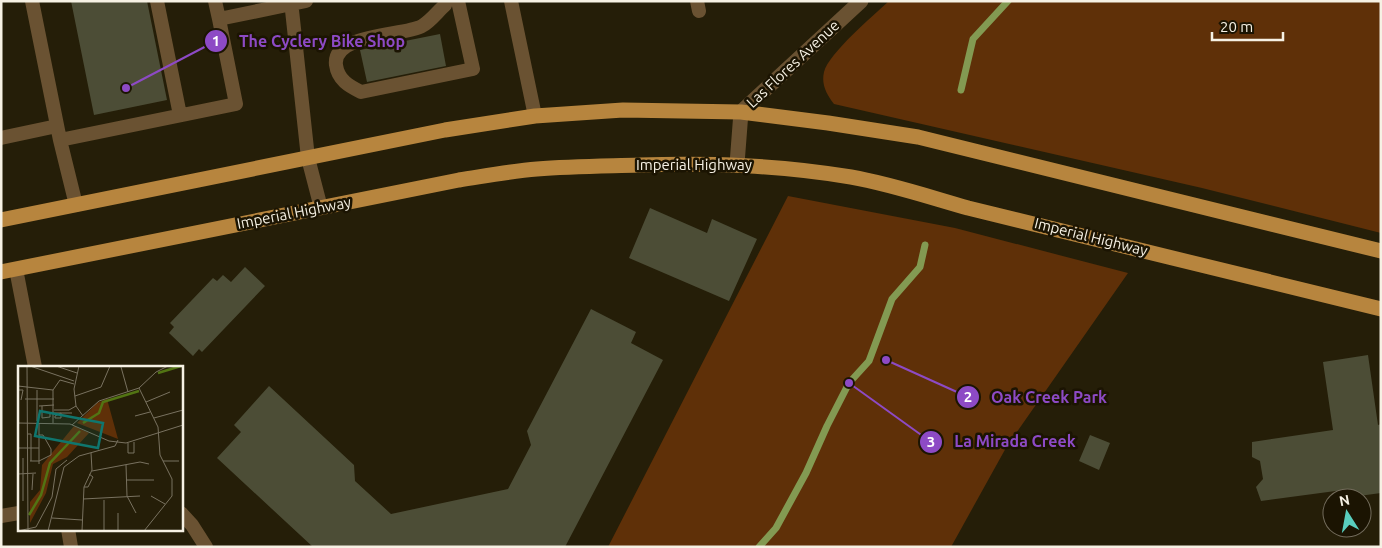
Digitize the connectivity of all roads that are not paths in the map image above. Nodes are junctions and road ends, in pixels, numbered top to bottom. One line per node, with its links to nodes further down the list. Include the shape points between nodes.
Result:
1 (32, 1): 14 (lane)
2 (157, 1): 12 (lane)
3 (215, 1): 10 (lane)
4 (306, 1): 9 (lane)
5 (446, 1): 6 (lane, via 422,26 354,41 341,51 336,62 338,74 361,92 473,69)
6 (458, 1)
7 (511, 1): 13 (lane)
8 (860, 1): 11 (street, Las Flores Avenue)
9 (292, 3): 10 (lane); 16 (lane)
10 (219, 19): 12 (lane, via 236,104)
11 (741, 112): 13 (main road, via 623,110); 17 (street, Las Flores Avenue); 21 (main road, via 918,138)
12 (180, 115): 14 (lane)
13 (535, 116): 16 (main road, via 445,130)
14 (59, 133): 15 (lane); 18 (lane)
15 (1, 138)
16 (308, 158): 18 (main road); 19 (lane)
17 (737, 164): 19 (main road, Imperial Highway, via 539,169 458,180); 23 (main road, Imperial Highway, via 851,177)
18 (76, 205): 20 (main road)
19 (321, 208): 22 (main road, Imperial Highway)
20 (1, 220)
21 (1381, 250)
22 (9, 270): 24 (lane)
23 (1381, 309)
24 (35, 366)
25 (18, 512): 27 (lane)
26 (182, 514): 30 (lane)
27 (1, 516)
28 (68, 530): 29 (lane)
29 (71, 547)
30 (206, 547)

